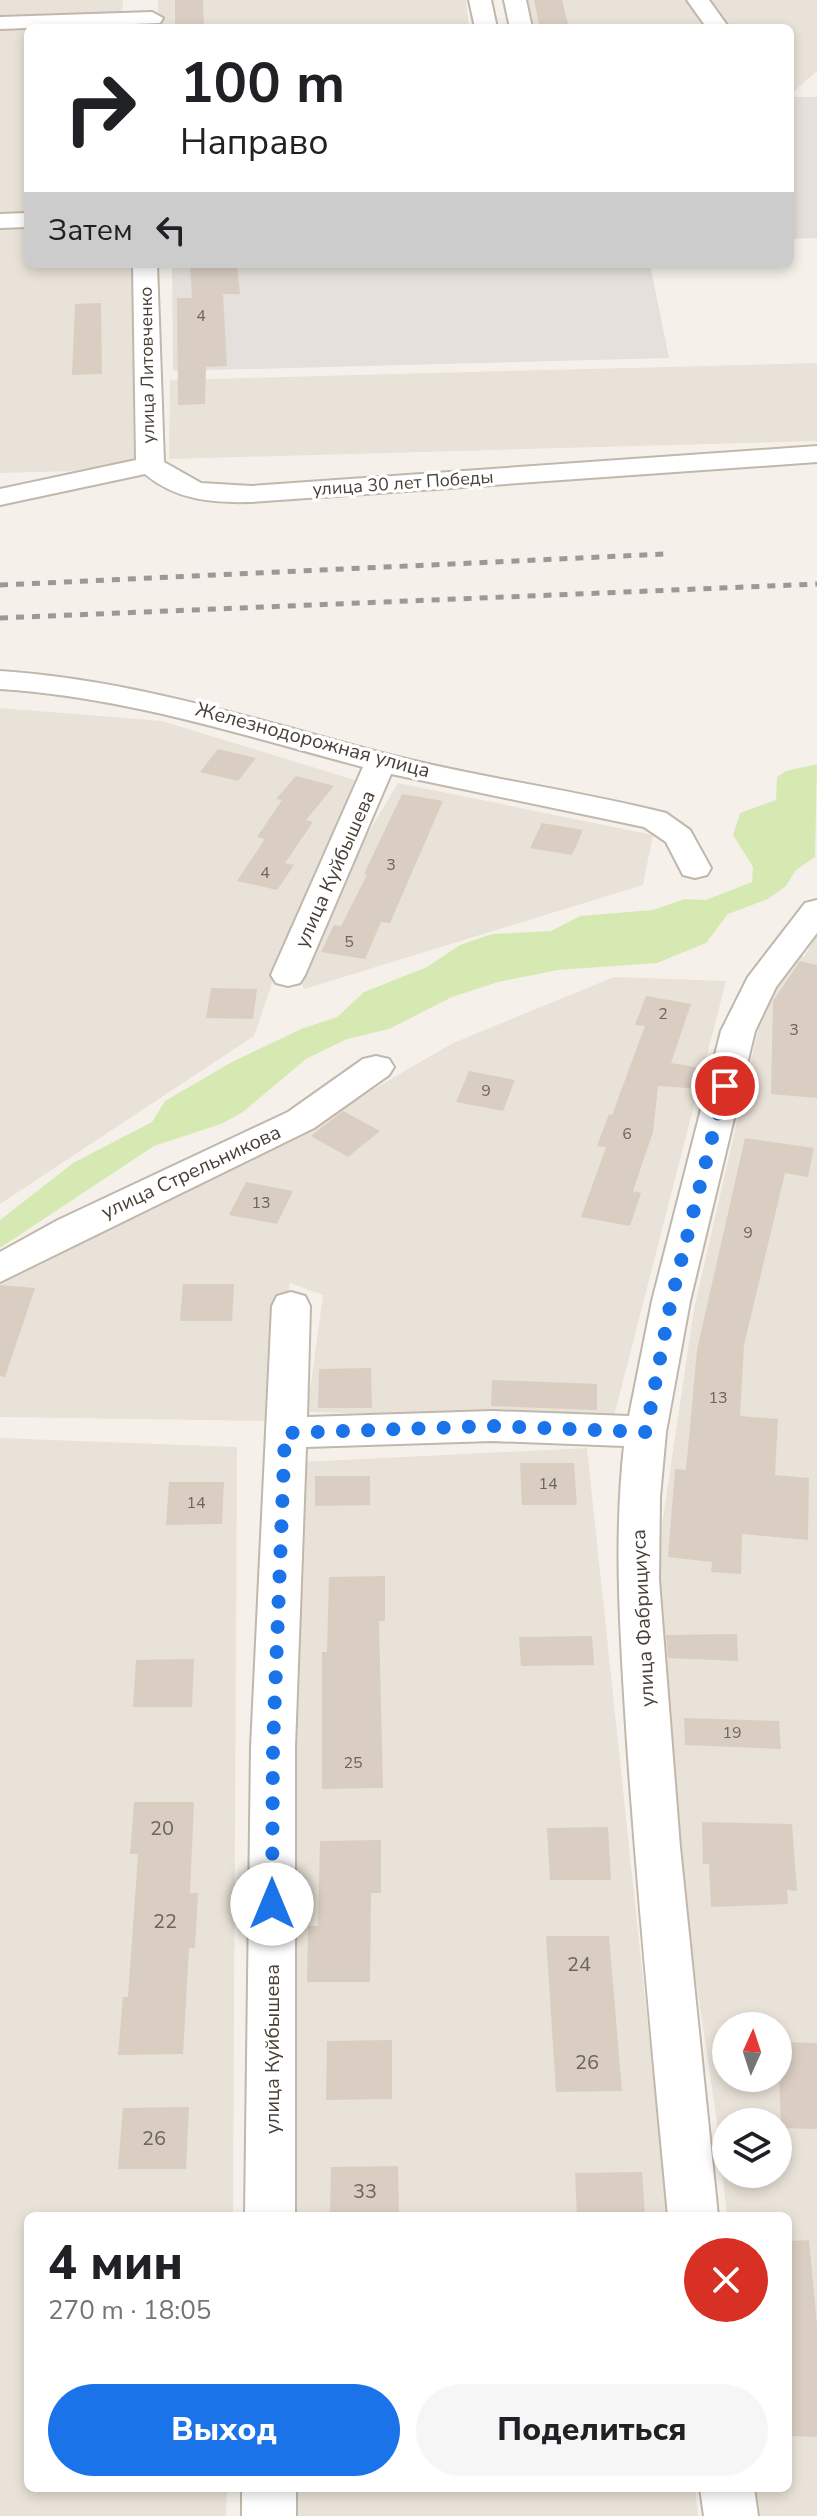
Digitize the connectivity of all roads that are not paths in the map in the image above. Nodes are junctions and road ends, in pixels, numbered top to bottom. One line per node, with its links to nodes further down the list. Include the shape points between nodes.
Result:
1 (480, 0): 6 (street)
2 (515, 0): 7 (street)
3 (698, 0): 8 (street)
4 (152, 15): 5 (street)
5 (0, 23)
6 (485, 24)
7 (520, 24)
8 (715, 24)
9 (24, 220): 10 (street)
10 (0, 221)
11 (145, 268): 13 (street, улица Литовченко)
12 (817, 454): 13 (street, улица 30 лет Победы, via 251,494 194,491 172,484)
13 (150, 465): 14 (street)
14 (0, 497)
15 (0, 680): 16 (street, Железнодорожная улица, via 103,689 188,706)
16 (381, 762): 17 (street, Железнодорожная улица, via 655,820 679,837); 19 (street, улица Куйбышева)
17 (695, 868)
18 (817, 910): 23 (street, улица Фабрициуса, via 760,985 738,1031 671,1301)
19 (288, 975)
20 (376, 1067): 21 (street, улица Стрельникова, via 301,1120 71,1229)
21 (0, 1269)
22 (291, 1306): 24 (street, улица Куйбышева)
23 (646, 1432): 24 (street, via 492,1426); 26 (street, улица Фабрициуса, via 638,1580 657,1847)
24 (285, 1433): 25 (street, улица Куйбышева, via 273,1747)
25 (270, 2212)
26 (693, 2212)
27 (269, 2492): 29 (street)
28 (728, 2492): 30 (street)
29 (269, 2516)
30 (731, 2516)

